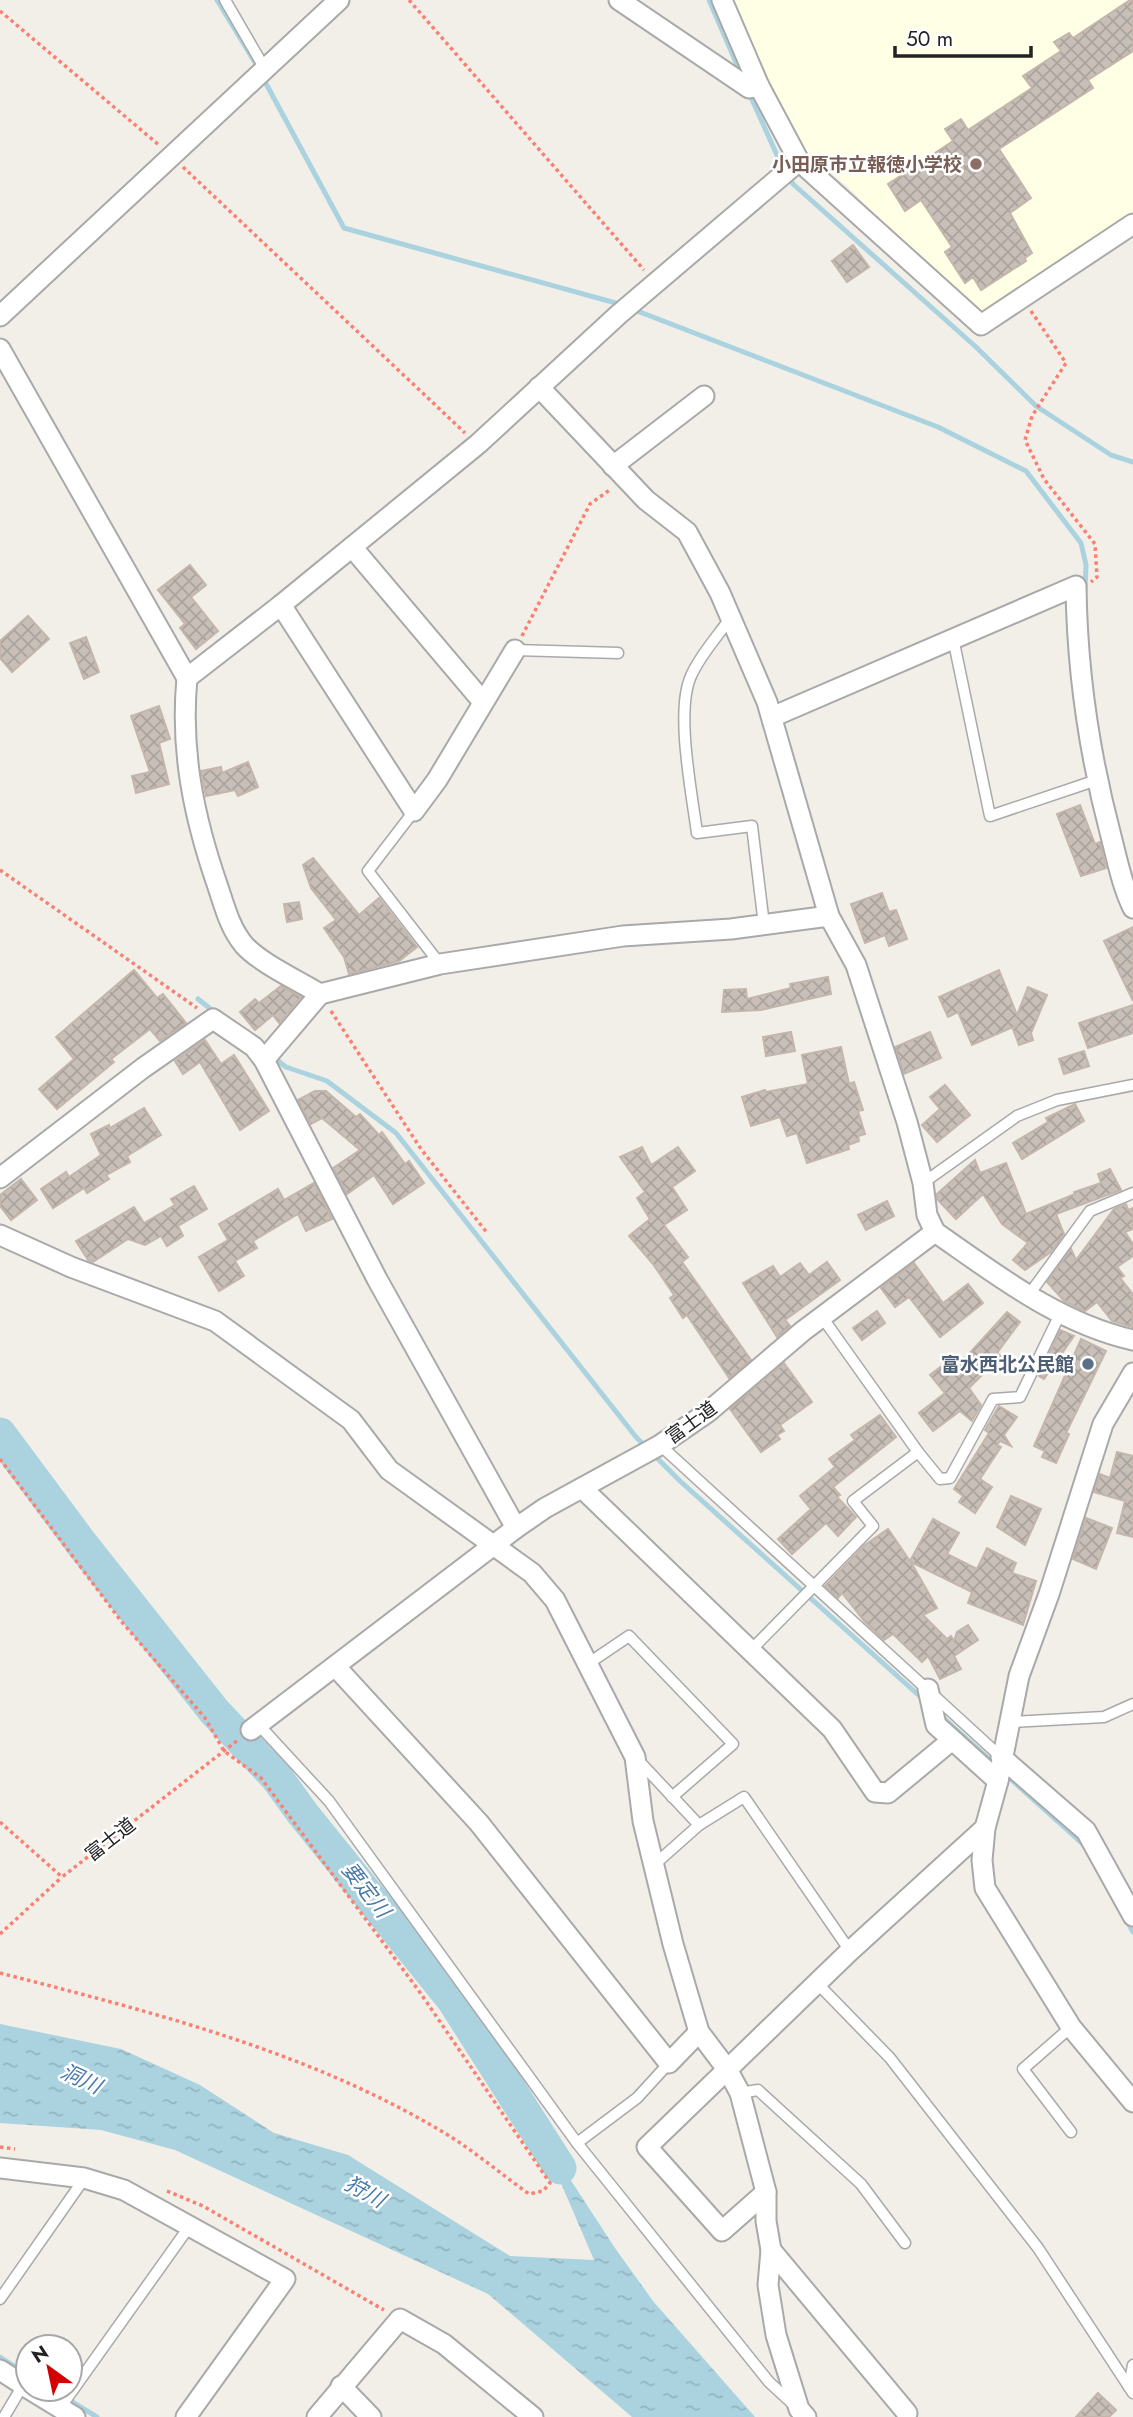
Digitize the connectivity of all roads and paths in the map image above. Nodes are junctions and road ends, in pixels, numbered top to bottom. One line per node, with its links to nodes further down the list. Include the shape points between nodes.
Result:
1 (225, 0): 7 (lane)
2 (339, 0): 7 (street, via 322,10)
3 (409, 0): 12 (path)
4 (619, 0): 8 (street, via 749,88)
5 (722, 0): 8 (street)
6 (0, 12): 9 (path)
7 (266, 71): 9 (street)
8 (759, 86): 10 (street)
9 (171, 156): 14 (street); 18 (path)
10 (799, 160): 12 (street); 13 (street, via 981,325)
11 (1133, 224): 13 (street)
12 (655, 282): 16 (street)
13 (1021, 298): 21 (path, via 1066,363 1024,433 1044,479 1094,544 1097,577)
14 (0, 316)
15 (0, 349): 27 (street)
16 (539, 387): 18 (street); 19 (street)
17 (704, 396): 19 (street)
18 (478, 444): 20 (street)
19 (620, 472): 23 (street, via 687,532); 25 (path, via 590,504)
20 (352, 547): 22 (street); 28 (street)
21 (1076, 586): 24 (street); 30 (street, via 1077,646)
22 (281, 605): 27 (street); 31 (street)
23 (731, 617): 29 (street); 35 (lane, via 690,677 687,756 697,833 752,826)
24 (953, 637): 29 (street); 30 (lane, via 990,816)
25 (515, 650): 26 (lane); 28 (street)
26 (618, 653)
27 (187, 678): 37 (street, via 183,722 189,782 203,844 233,931 247,948)
28 (483, 702): 31 (street)
29 (772, 717): 34 (street)
30 (1097, 780): 33 (street)
31 (414, 811): 36 (lane, via 368,871)
32 (0, 870): 38 (path)
33 (1133, 908)
34 (830, 916): 35 (street); 42 (street, via 856,965)
35 (764, 925): 36 (street, via 623,936)
36 (440, 964): 37 (street)
37 (320, 994): 39 (street); 45 (path, via 421,1149)
38 (213, 1019): 39 (street, via 254,1047); 41 (street)
39 (264, 1060): 56 (street, via 377,1279)
40 (1133, 1084): 42 (lane, via 1056,1100 1017,1116)
41 (0, 1178)
42 (923, 1183): 44 (street, via 927,1215)
43 (1133, 1193): 47 (lane, via 1090,1211)
44 (935, 1232): 47 (street); 49 (street, 富士道)
45 (488, 1234)
46 (0, 1235): 57 (street, via 215,1321 351,1420 389,1470)
47 (1027, 1297): 48 (street)
48 (1061, 1312): 50 (street, via 1105,1334); 53 (lane, via 1020,1397 993,1399 950,1478 940,1479)
49 (822, 1317): 52 (street, 富士道, via 708,1412); 53 (lane)
50 (1133, 1340)
51 (1133, 1373): 64 (street, via 1094,1447 1019,1676)
52 (660, 1445): 55 (street, 富士道); 58 (lane)
53 (918, 1452): 58 (lane, via 853,1501 873,1526)
54 (0, 1460): 67 (path, via 121,1621 205,1718)
55 (582, 1488): 56 (street, 富士道); 59 (street)
56 (516, 1528): 57 (street, 富士道)
57 (494, 1545): 60 (street, via 532,1573 555,1600); 61 (street, 富士道)
58 (811, 1586): 59 (lane); 62 (lane)
59 (751, 1650): 66 (street, via 832,1729 875,1793 888,1793)
60 (589, 1663): 68 (street); 71 (lane, via 629,1636 733,1744)
61 (335, 1666): 65 (street, 富士道); 84 (street, via 471,1814)
62 (928, 1689): 66 (street, via 936,1725); 69 (lane)
63 (1133, 1704): 64 (lane, via 1104,1717)
64 (1010, 1722): 69 (street)
65 (254, 1727): 89 (lane, via 329,1801)
66 (952, 1740): 70 (street)
67 (224, 1751): 76 (path, 富士道); 80 (path, via 261,1778 419,1991 546,2173 550,2183 543,2191 529,2194 445,2133 284,2054)
68 (635, 1757): 71 (lane); 75 (street)
69 (1001, 1757): 70 (street); 77 (street, via 1086,1831)
70 (998, 1781): 74 (street)
71 (671, 1797): 73 (lane)
72 (0, 1822): 76 (path)
73 (699, 1825): 75 (lane); 79 (lane, via 744,1797)
74 (985, 1828): 79 (street); 82 (street, via 985,1888)
75 (654, 1865): 83 (street)
76 (62, 1877): 78 (path, 富士道)
77 (1133, 1916)
78 (0, 1934)
79 (850, 1951): 81 (street)
80 (0, 1973)
81 (817, 1983): 85 (street); 99 (lane, via 890,2059 1038,2248)
82 (1071, 2027): 87 (street); 88 (lane, via 1023,2069)
83 (699, 2032): 84 (street); 85 (street)
84 (669, 2063): 89 (lane, via 637,2098)
85 (727, 2069): 86 (street); 92 (street, via 647,2147 722,2231)
86 (740, 2093): 92 (street); 94 (lane, via 758,2090 861,2184)
87 (1133, 2102)
88 (1071, 2132)
89 (577, 2143): 102 (lane, via 769,2382)
90 (0, 2168): 91 (street)
91 (84, 2178): 93 (street, via 124,2190); 96 (lane)
92 (766, 2192): 95 (street)
93 (189, 2227): 101 (lane); 105 (street, via 285,2279)
94 (905, 2243)
95 (771, 2250): 102 (street, via 768,2285 776,2335); 103 (street)
96 (0, 2299)
97 (1133, 2365): 99 (lane)
98 (341, 2386): 106 (street); 107 (street); 108 (street, via 400,2319 444,2344)
99 (1131, 2390)
100 (15, 2403): 104 (lane)
101 (68, 2412)
102 (802, 2413)
103 (907, 2413)
104 (4, 2417)
105 (186, 2417)
106 (317, 2417)
107 (371, 2417)
108 (533, 2417)

